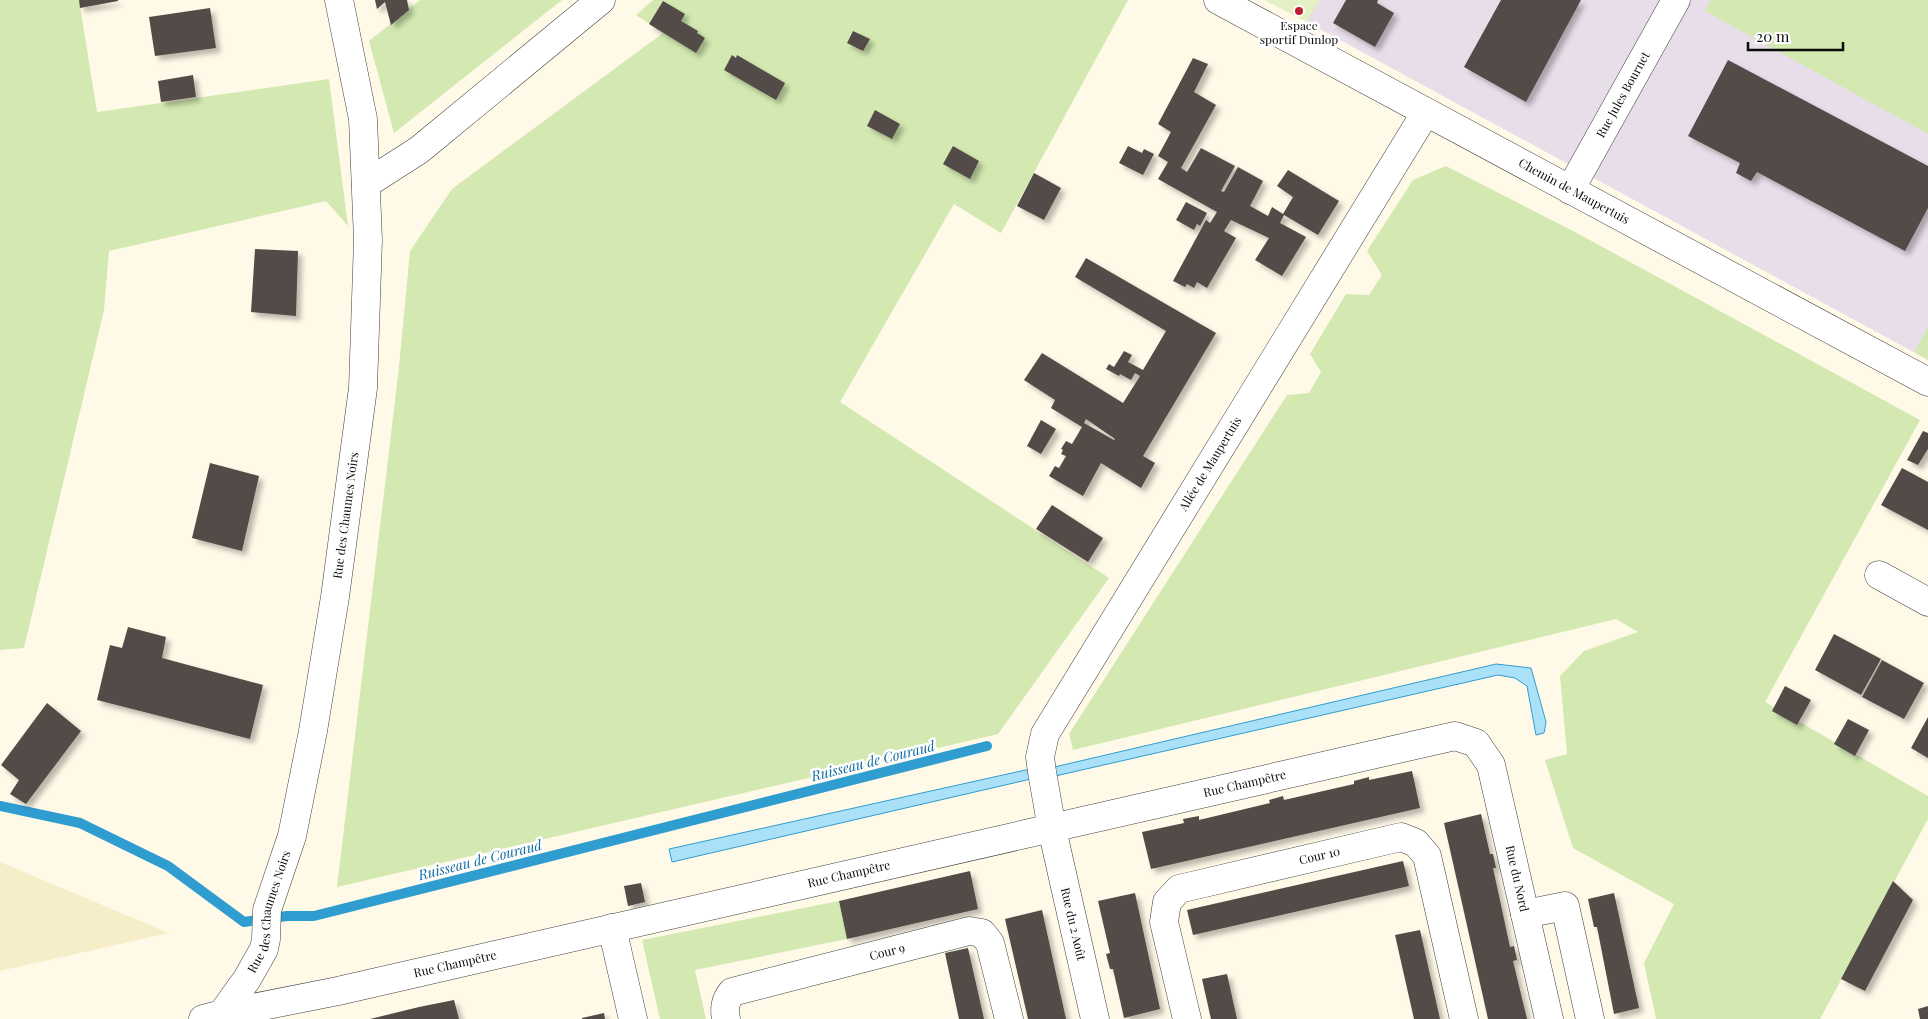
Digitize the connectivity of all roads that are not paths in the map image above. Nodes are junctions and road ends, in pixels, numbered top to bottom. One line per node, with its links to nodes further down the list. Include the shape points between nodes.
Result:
1 (339, 0): 6 (street, Rue des Chaumes Noirs, via 363,119)
2 (601, 0): 6 (street, via 419,150)
3 (1218, 0): 5 (street, Chemin de Maupertuis)
4 (1676, 0): 7 (street, Rue Jules Bournet)
5 (1426, 112): 7 (street, Chemin de Maupertuis); 12 (street, Allée de Maupertuis, via 1045,734 1040,757)
6 (366, 184): 15 (street, Rue des Chaumes Noirs, via 368,240 363,388 313,731 292,836 267,910 264,949 247,979)
7 (1570, 190): 8 (street, Chemin de Maupertuis)
8 (1928, 382)
9 (1879, 575): 10 (street)
10 (1928, 602)
11 (1476, 743): 12 (street, Rue Champêtre, via 1455,736); 13 (street, Rue du Nord, via 1491,765)
12 (1052, 828): 14 (street, Rue Champêtre); 19 (street, Rue du 2 Août)
13 (1525, 914): 22 (street, Rue du Nord); 23 (street, via 1565,906)
14 (612, 928): 15 (street, Rue Champêtre, via 338,991); 16 (street)
15 (212, 1016)
16 (632, 1019)
17 (726, 1019): 18 (street, Cour 9, via 726,999 732,992 969,931 982,933 990,943)
18 (1009, 1019)
19 (1095, 1019)
20 (1187, 1019): 21 (street, Cour 10, via 1164,922 1167,902 1180,889 1401,837 1416,842 1427,856)
21 (1464, 1019)
22 (1549, 1019)
23 (1590, 1019)

